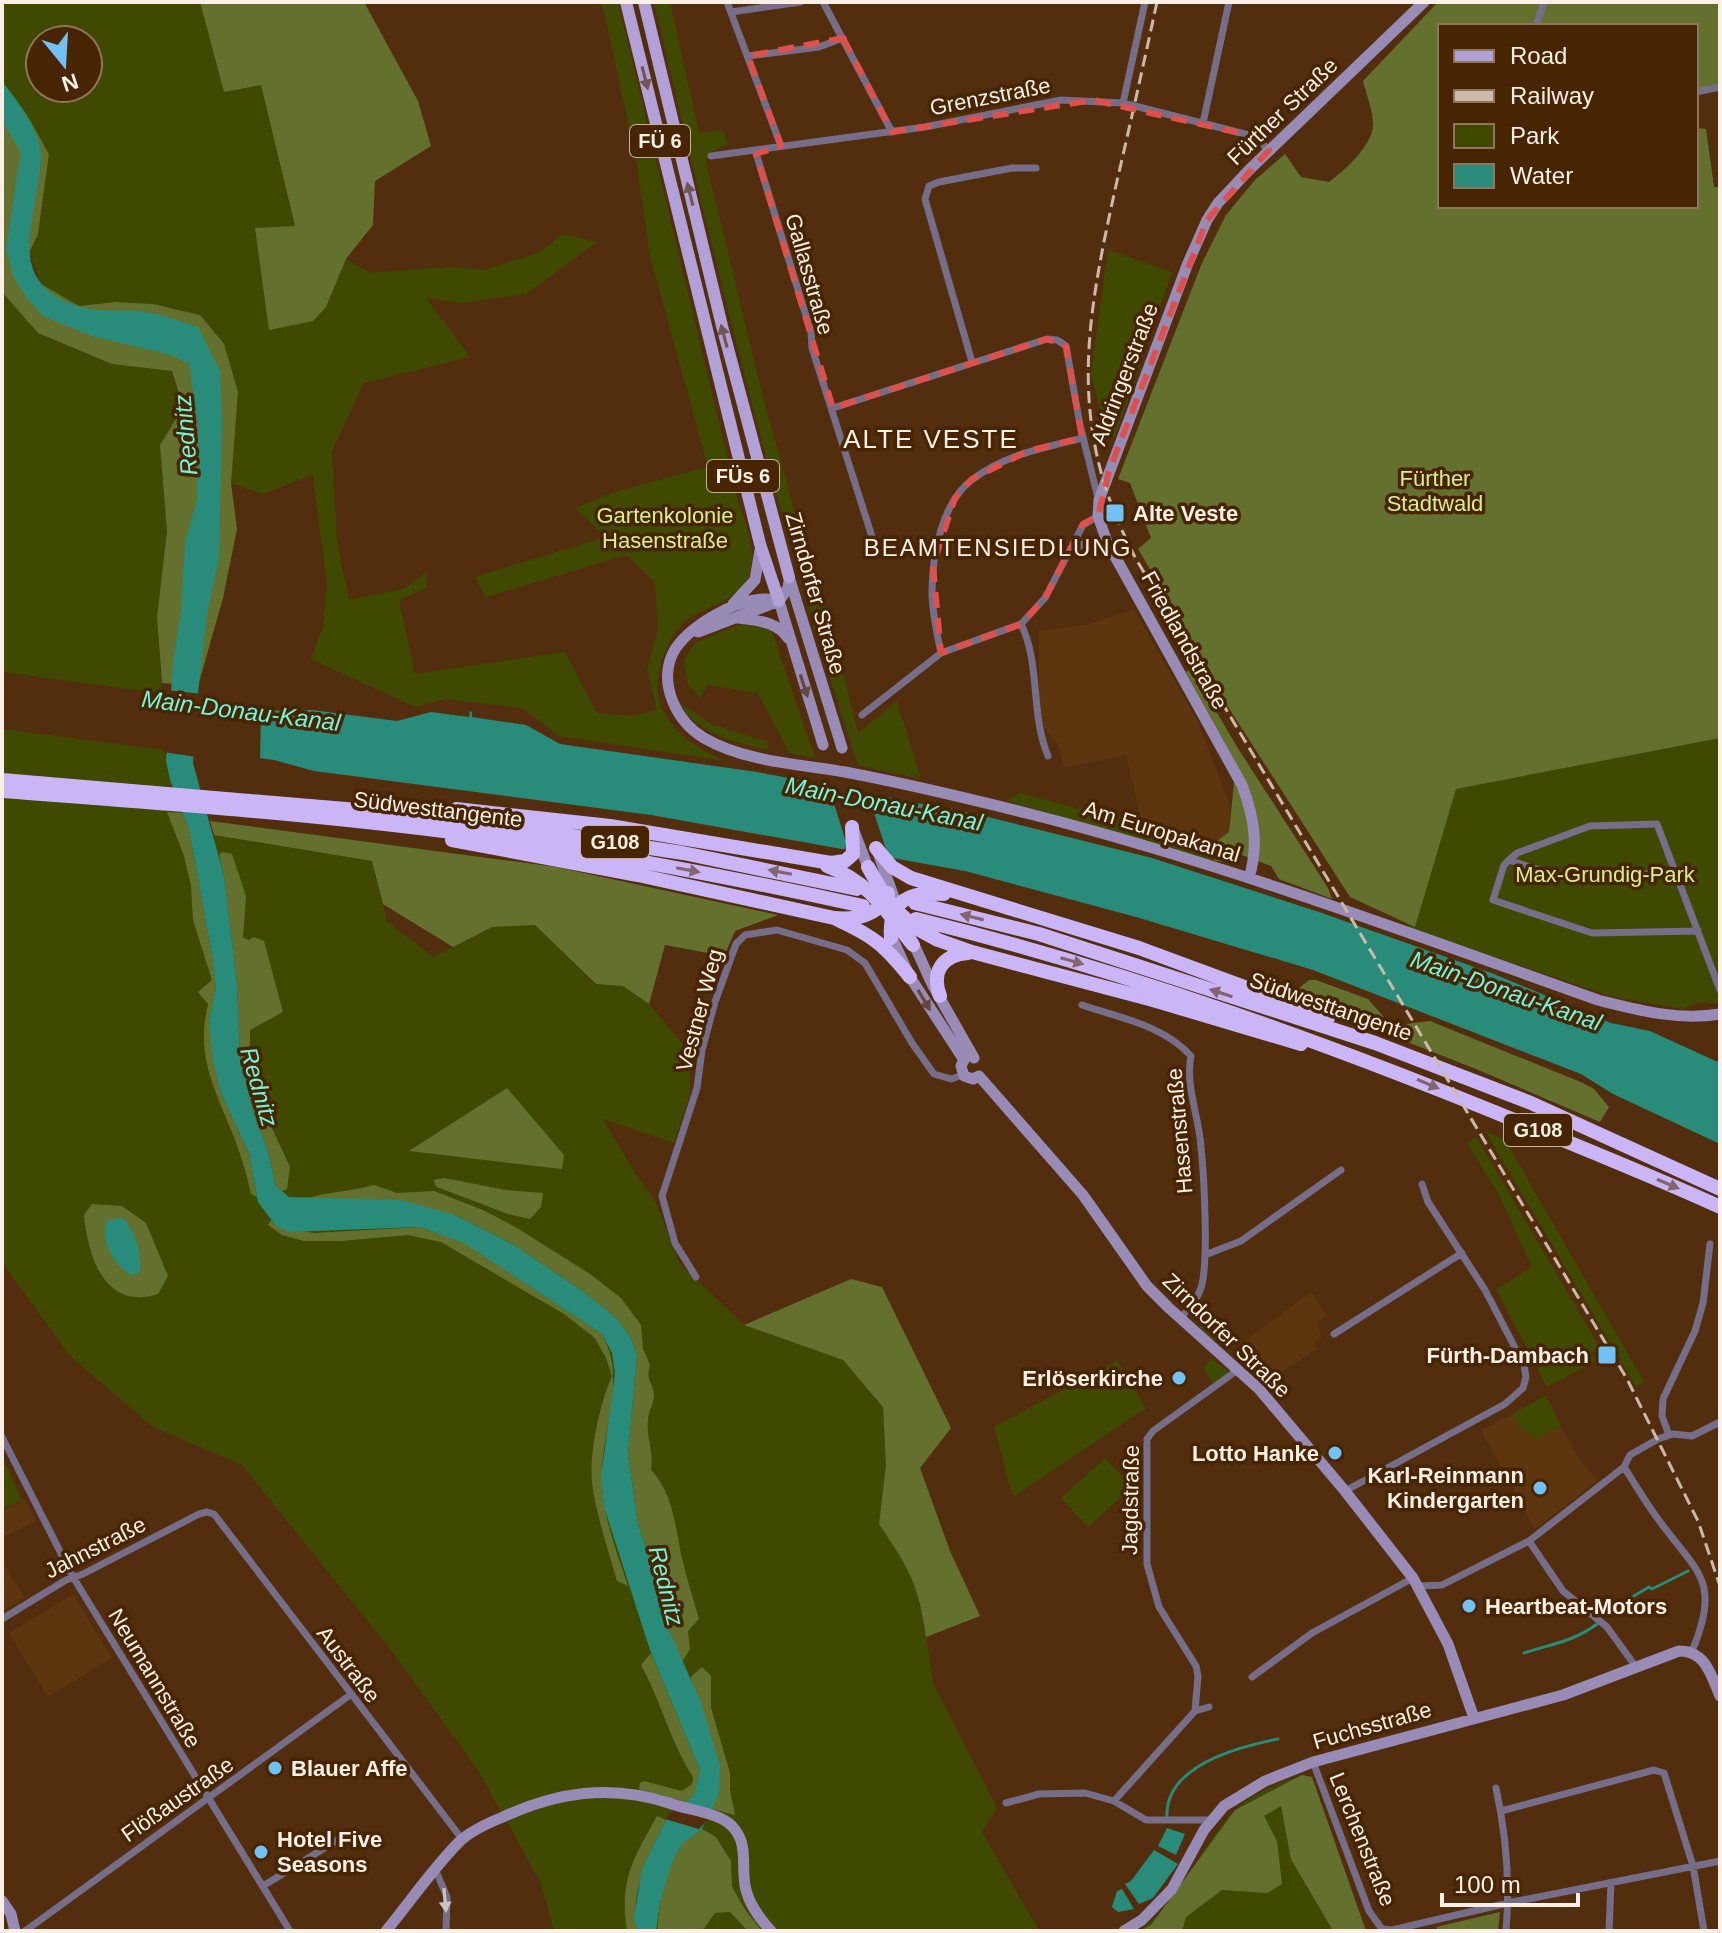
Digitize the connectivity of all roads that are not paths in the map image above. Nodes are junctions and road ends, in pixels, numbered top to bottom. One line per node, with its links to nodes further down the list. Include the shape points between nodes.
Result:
1 (626, 2): 26 (main road, FÜ 6, one-way to 26)
2 (644, 2): 25 (main road, FÜ 6, one-way to 2)
3 (727, 2): 10 (street)
4 (801, 2): 10 (street)
5 (823, 2): 12 (street)
6 (1145, 2): 16 (street)
7 (1229, 2): 17 (street)
8 (1424, 2): 21 (main road, Fürther Straße)
9 (1544, 2): 11 (street)
10 (731, 12): 13 (street)
11 (1537, 24)
12 (843, 38): 13 (street, via 819,47); 18 (street)
13 (748, 56): 19 (street)
14 (1720, 87): 15 (street)
15 (1698, 92)
16 (1123, 103): 17 (street, Grenzstraße); 18 (street, Grenzstraße, via 1061,100)
17 (1203, 123): 21 (street, Grenzstraße, via 1253,136)
18 (892, 132): 19 (street, Grenzstraße)
19 (781, 146): 20 (street, Grenzstraße)
20 (755, 150): 22 (street, Grenzstraße); 28 (street, Gallasstraße)
21 (1269, 150): 24 (main road, Fürther Straße, via 1218,203)
22 (711, 156)
23 (1036, 168): 27 (street, via 929,186 925,199)
24 (1188, 263): 30 (main road, Aldringerstraße)
25 (708, 270): 38 (main road, Zirndorfer Straße / FÜs 6, one-way to 25)
26 (694, 279): 36 (main road, Zirndorfer Straße / FÜs 6)
27 (972, 362): 28 (street); 29 (street, Friedlandstraße, via 1047,339 1066,346)
28 (833, 408): 34 (street, Gallasstraße)
29 (1083, 438): 30 (street, Friedlandstraße); 43 (street, via 999,464 972,479 955,498 933,565)
30 (1099, 500): 31 (main road, Friedlandstraße)
31 (1098, 516): 32 (street); 33 (main road, Friedlandstraße)
32 (1081, 527): 35 (street, via 1081,537); 37 (street)
33 (1107, 542): 35 (street); 59 (main road, Friedlandstraße, via 1242,785 1254,824)
34 (874, 543)
35 (1088, 543): 37 (street)
36 (760, 544): 39 (main road, Zirndorfer Straße / FÜs 6); 40 (main road, via 755,580)
37 (1067, 556): 41 (street, via 1040,606)
38 (789, 577): 39 (main road); 46 (main road, Zirndorfer Straße)
39 (779, 601): 40 (main road, Am Europakanal, via 765,597); 42 (main road, Zirndorfer Straße / FÜs 6)
40 (733, 612): 42 (main road, via 773,625); 59 (main road, Am Europakanal, via 706,620 672,655 667,681 671,696 687,724 702,737 761,757 994,805)
41 (1021, 624): 43 (street); 47 (street, via 1031,650 1039,734)
42 (790, 642): 45 (main road, Zirndorfer Straße, one-way to 45)
43 (941, 653): 44 (street)
44 (862, 715)
45 (823, 745)
46 (842, 748)
47 (1048, 756)
48 (2, 780): 50 (highway, Südwesttangente / G108)
49 (2, 791): 50 (highway, Südwesttangente / G108)
50 (226, 804): 51 (highway, Südwesttangente / G108); 53 (highway, Südwesttangente / G108)
51 (372, 810): 56 (highway, via 415,804 610,826); 60 (highway, Südwesttangente / G108, one-way to 51, via 558,832)
52 (852, 827): 56 (highway, via 850,857 839,863); 57 (main road)
53 (418, 828): 63 (highway, Südwesttangente / G108, one-way to 63, via 572,850); 65 (highway, via 455,842)
54 (876, 848): 61 (highway, via 906,876); 64 (main road)
55 (1509, 860): 58 (street, via 1561,877); 58 (street, via 1590,826 1657,824); 66 (street, via 1493,900 1592,933)
56 (815, 862): 64 (highway, via 853,877)
57 (868, 867): 64 (highway)
58 (1676, 873): 66 (street)
59 (1249, 878): 73 (main road, Am Europakanal, via 1598,1000 1670,1016)
60 (857, 889)
61 (966, 897): 64 (highway, via 919,894 901,902); 74 (highway, via 1151,952 1351,1027)
62 (915, 903): 74 (highway, Südwesttangente / G108, one-way to 62, via 1039,934)
63 (861, 911): 64 (highway); 65 (highway)
64 (895, 915): 67 (highway); 68 (highway); 69 (main road); 75 (highway, Südwesttangente / G108, one-way to 75, via 1128,978)
65 (834, 918): 69 (highway, via 883,944)
66 (1698, 931): 70 (street)
67 (913, 945): 71 (main road)
68 (972, 952): 71 (highway, via 955,954 941,964 935,979); 75 (highway)
69 (910, 977): 76 (main road, one-way to 76)
70 (1720, 990)
71 (940, 996): 76 (main road)
72 (1082, 1005): 85 (street, Hasenstraße, via 1162,1032 1191,1056 1188,1071 1201,1146)
73 (1720, 1014)
74 (1375, 1043): 81 (highway, Südwesttangente / G108, via 1531,1103)
75 (1356, 1055): 82 (highway, Südwesttangente / G108, one-way to 82)
76 (969, 1059): 77 (main road, via 961,1066); 78 (main road, via 982,1065)
77 (963, 1075): 78 (main road); 86 (street, Vestner Weg, via 951,1079 934,1074 865,963 847,950 777,930 745,935 736,944 715,1002 697,1088 662,1196 675,1243)
78 (979, 1076): 87 (main road, Zirndorfer Straße, via 1083,1195 1147,1286)
79 (1341, 1170): 85 (street, via 1241,1241)
80 (1422, 1184): 84 (street)
81 (1720, 1189)
82 (1720, 1207)
83 (1710, 1244): 91 (street, via 1695,1331 1662,1408)
84 (1462, 1253): 88 (street); 94 (street, via 1520,1356 1526,1372 1523,1388 1505,1404)
85 (1205, 1255): 87 (street, Hasenstraße, via 1201,1289)
86 (696, 1277)
87 (1180, 1318): 89 (main road, Zirndorfer Straße)
88 (1334, 1334)
89 (1239, 1369): 94 (main road, Zirndorfer Straße); 106 (street, Jagdstraße, via 1147,1439 1147,1564 1159,1607 1196,1666)
90 (1720, 1422): 91 (street, via 1692,1436)
91 (1669, 1435): 93 (street, via 1630,1455)
92 (2, 1437): 97 (street, Neumannstraße)
93 (1624, 1467): 96 (street); 100 (street, via 1702,1579 1705,1615)
94 (1345, 1491): 98 (main road, Zirndorfer Straße)
95 (207, 1512): 97 (street, Jahnstraße); 103 (street, Austraße, via 220,1520)
96 (1529, 1541): 98 (street, via 1442,1585); 101 (street, via 1563,1591 1607,1627)
97 (73, 1577): 99 (street, Jahnstraße); 110 (street, Neumannstraße)
98 (1416, 1582): 102 (street, via 1312,1633); 107 (main road, Zirndorfer Straße, via 1448,1644)
99 (2, 1619)
100 (1692, 1651): 101 (main road, Fuchsstraße); 104 (main road, via 1705,1661)
101 (1636, 1667): 107 (main road, Fuchsstraße, via 1563,1695)
102 (1252, 1677)
103 (350, 1695): 110 (street, Flößaustraße); 116 (street, Austraße)
104 (1720, 1696)
105 (1209, 1707): 106 (street)
106 (1195, 1711): 111 (street)
107 (1474, 1718): 108 (main road, Fuchsstraße)
108 (1313, 1762): 114 (main road, Fuchsstraße, via 1265,1781); 123 (street, Lerchenstraße, via 1369,1911 1382,1929)
109 (1496, 1788): 113 (street)
110 (209, 1800): 121 (street, Neumannstraße); 126 (street, Flößaustraße)
111 (1114, 1801): 112 (street, via 1059,1793); 114 (street, via 1146,1820)
112 (1006, 1803)
113 (1501, 1811): 118 (street, via 1654,1770 1667,1780); 123 (street)
114 (1210, 1820): 131 (main road, Fuchsstraße, via 1172,1889)
115 (339, 1839): 121 (street)
116 (462, 1839): 119 (main road); 130 (main road, via 524,1807 565,1794 616,1792 712,1816 729,1823 738,1835 748,1898)
117 (1720, 1861): 118 (street)
118 (1693, 1866): 120 (street); 134 (street)
119 (436, 1871): 128 (main road); 129 (street, one-way to 129, via 447,1897)
120 (1611, 1883): 123 (street); 133 (street)
121 (263, 1886): 127 (street, Neumannstraße)
122 (2, 1901): 125 (main road)
123 (1508, 1903): 132 (street)
124 (2, 1924): 125 (main road)
125 (13, 1931)
126 (25, 1931)
127 (290, 1931)
128 (386, 1931)
129 (446, 1931)
130 (771, 1931)
131 (1124, 1931)
132 (1506, 1931)
133 (1609, 1931)
134 (1704, 1931)

